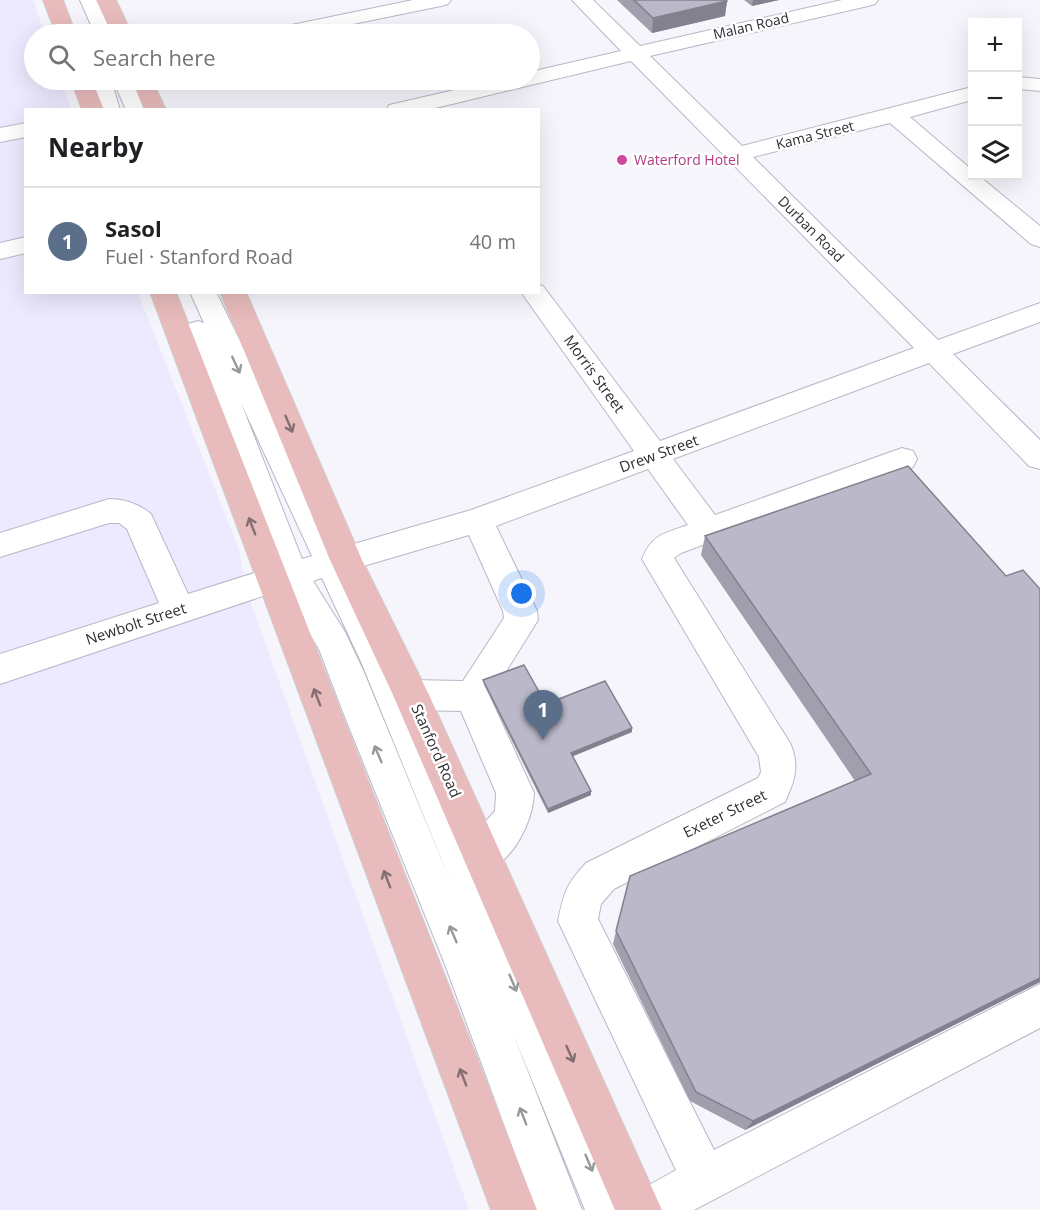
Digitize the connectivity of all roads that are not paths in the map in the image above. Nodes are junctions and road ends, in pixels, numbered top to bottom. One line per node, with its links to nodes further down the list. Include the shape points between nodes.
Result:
1 (53, 0): 8 (main road)
2 (75, 0): 9 (street)
3 (90, 0): 10 (street)
4 (106, 0): 11 (main road)
5 (441, 0): 12 (street)
6 (582, 0): 13 (street, Durban Road)
7 (868, 0): 13 (street, Malan Road)
8 (62, 24)
9 (84, 24)
10 (101, 24)
11 (117, 24)
12 (325, 24)
13 (634, 53): 14 (street, Malan Road); 31 (street, Durban Road)
14 (540, 76)
15 (1022, 83): 16 (street)
16 (1040, 84)
17 (86, 90): 23 (main road)
18 (104, 90): 24 (street)
19 (128, 90): 25 (street)
20 (146, 90): 26 (main road)
21 (481, 90): 27 (street)
22 (968, 94): 28 (street, Kama Street)
23 (92, 108)
24 (109, 108)
25 (136, 108)
26 (154, 108)
27 (406, 108)
28 (894, 115): 31 (street, Kama Street); 32 (street)
29 (24, 130): 30 (street)
30 (0, 135)
31 (735, 155): 42 (street, Durban Road)
32 (1030, 217): 33 (street)
33 (1040, 239)
34 (24, 245): 35 (street)
35 (0, 251)
36 (163, 294): 50 (main road, one-way to 36)
37 (183, 294): 50 (street, via 256,476)
38 (204, 294): 49 (street, one-way to 49)
39 (234, 294): 49 (main road, Stanford Road, one-way to 49)
40 (535, 294): 43 (street, Morris Street)
41 (1040, 312): 42 (street, Drew Street)
42 (935, 352): 43 (street, Drew Street); 44 (street, Durban Road)
43 (654, 455): 46 (street, Drew Street); 47 (street, Morris Street)
44 (1040, 458)
45 (902, 459): 47 (street, Exeter Street)
46 (478, 520): 49 (street, Drew Street); 54 (street, via 520,611 520,620)
47 (708, 529): 57 (street, Exeter Street, via 670,544 658,559 777,754 779,772 772,790 600,876 583,895 578,921)
48 (0, 545): 51 (street, via 109,511 132,514 140,522)
49 (339, 562): 50 (street, Drew Street); 53 (main road, Stanford Road); 60 (street, one-way to 60)
50 (282, 578): 51 (street, Newbolt Street); 58 (main road, one-way to 50); 59 (street, one-way to 50, via 346,670 333,642)
51 (179, 611): 52 (street, Newbolt Street)
52 (0, 669)
53 (411, 695): 54 (street); 55 (main road, Stanford Road)
54 (472, 696): 55 (street, via 515,793 516,808)
55 (481, 855): 61 (main road, Stanford Road, one-way to 61)
56 (1040, 1005): 57 (street)
57 (704, 1179): 62 (street)
58 (514, 1210)
59 (559, 1210)
60 (608, 1210)
61 (639, 1210)
62 (649, 1210)

